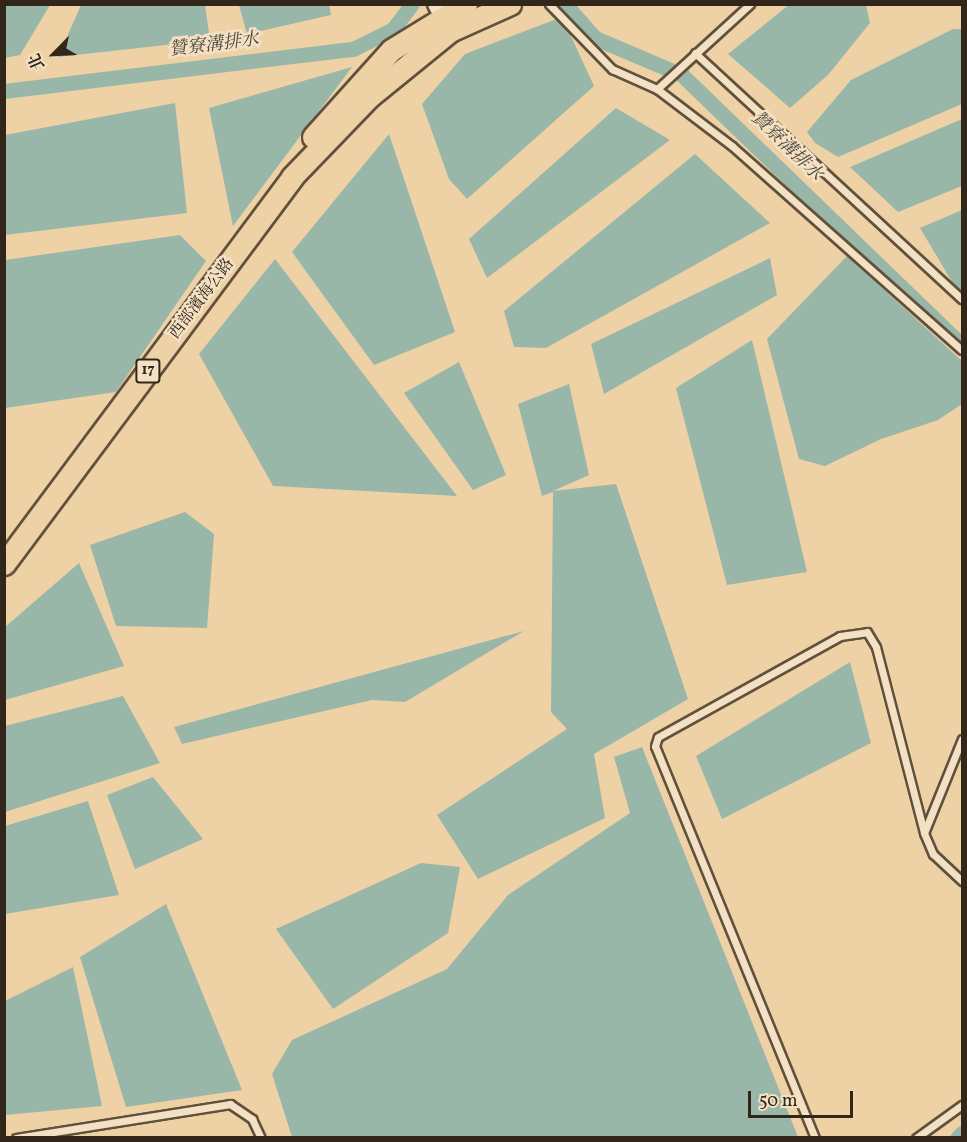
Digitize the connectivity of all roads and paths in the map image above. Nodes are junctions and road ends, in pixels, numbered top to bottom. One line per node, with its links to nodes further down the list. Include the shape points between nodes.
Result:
1 (466, 4): 5 (main road, 西部濱海公路 / 17)
2 (510, 4): 5 (main road, 西部濱海公路 / 17)
3 (549, 4): 7 (lane, via 612,69)
4 (750, 4): 6 (lane)
5 (443, 18): 10 (main road, 西部濱海公路 / 17, via 292,177)
6 (695, 53): 7 (lane); 8 (lane)
7 (657, 89): 9 (lane, via 732,146)
8 (963, 299)
9 (963, 351)
10 (4, 564)
11 (963, 739): 12 (lane)
12 (924, 833): 13 (lane, via 933,854); 17 (lane, via 876,647 867,632 840,636 658,737 655,746)
13 (963, 881)
14 (963, 1105): 18 (lane)
15 (15, 1137): 16 (lane, via 230,1104 252,1119)
16 (261, 1137)
17 (815, 1137)
18 (916, 1137)

